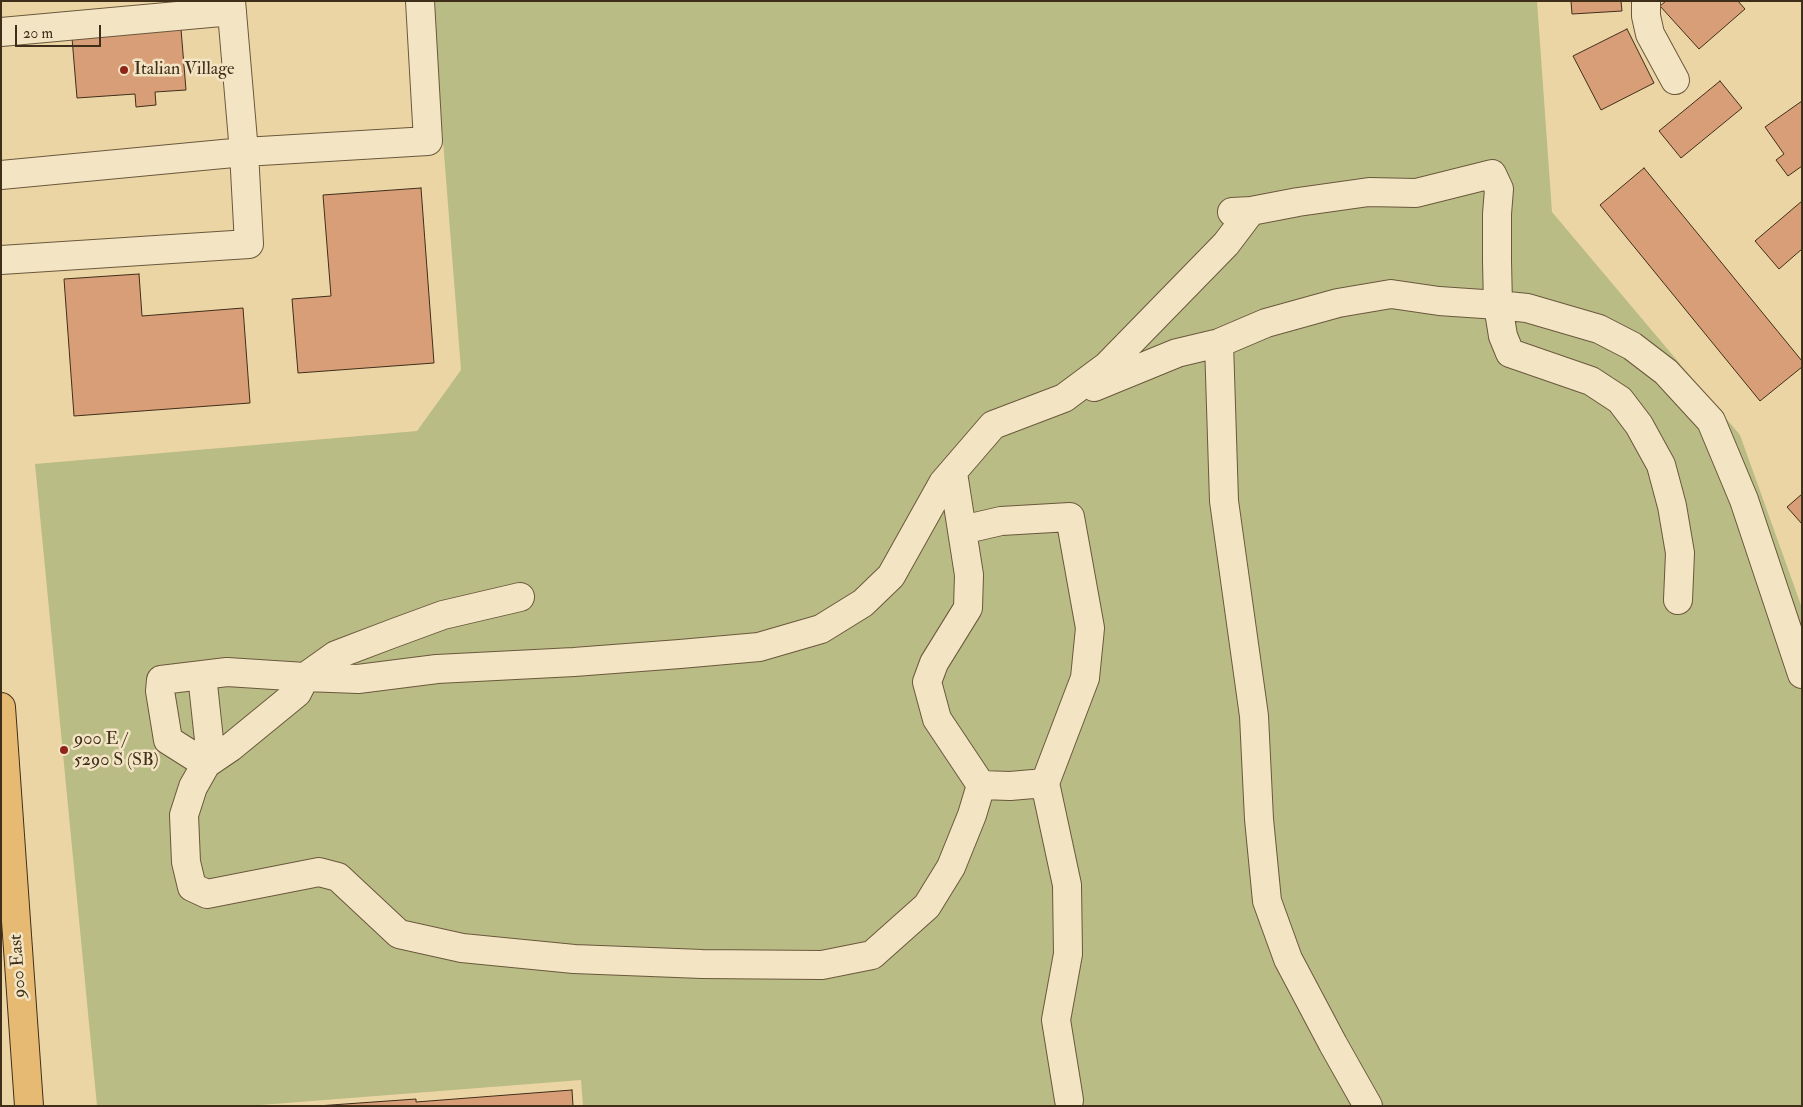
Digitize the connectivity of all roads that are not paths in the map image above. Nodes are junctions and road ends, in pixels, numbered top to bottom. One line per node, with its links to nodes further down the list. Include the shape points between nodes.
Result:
1 (420, 1): 6 (lane, via 428,140)
2 (1646, 1): 5 (lane, via 1650,34)
3 (232, 6): 4 (lane); 6 (lane)
4 (1, 32)
5 (1675, 80)
6 (244, 152): 7 (lane); 8 (lane, via 249,244)
7 (1, 175)
8 (1, 260)
9 (1498, 305): 10 (lane, via 1391,294 1338,303 1266,323); 11 (lane, via 1499,189 1492,174 1416,193 1369,192 1239,211 1226,244 1107,366); 15 (lane, via 1503,336 1510,353 1591,381 1620,400 1639,425 1661,465 1672,506 1680,553); 16 (lane, via 1527,308 1599,329 1632,346 1666,372 1711,421 1744,500)
10 (1219, 343): 11 (lane, via 1177,354); 25 (lane, via 1224,501 1254,716 1267,901 1288,959)
11 (1064, 398): 12 (lane, via 994,426)
12 (953, 472): 13 (lane); 18 (lane, via 943,483 890,576 863,603 821,629 759,647 437,669 358,679)
13 (962, 530): 21 (lane, via 1001,521 1070,517 1090,628 1085,678); 22 (lane, via 969,575 968,608 934,663 927,682 938,719)
14 (520, 596): 18 (lane, via 443,615 385,636 336,655)
15 (1678, 600)
16 (1802, 674)
17 (202, 675): 18 (lane, via 227,672); 20 (lane, via 209,740); 20 (lane, via 161,680 160,691 168,740)
18 (305, 677): 20 (lane, via 297,693 231,748)
19 (1, 707): 24 (main road, 900 East)
20 (206, 764): 22 (lane, via 192,787 184,815 186,862 192,887 207,894 319,872 338,877 399,934 462,948 564,958 702,964 822,965 872,956 927,906 951,867)
21 (1045, 783): 22 (lane); 23 (lane, via 1067,885 1068,954 1056,1020)
22 (981, 785)
23 (1069, 1100)
24 (29, 1106)
25 (1368, 1106)

